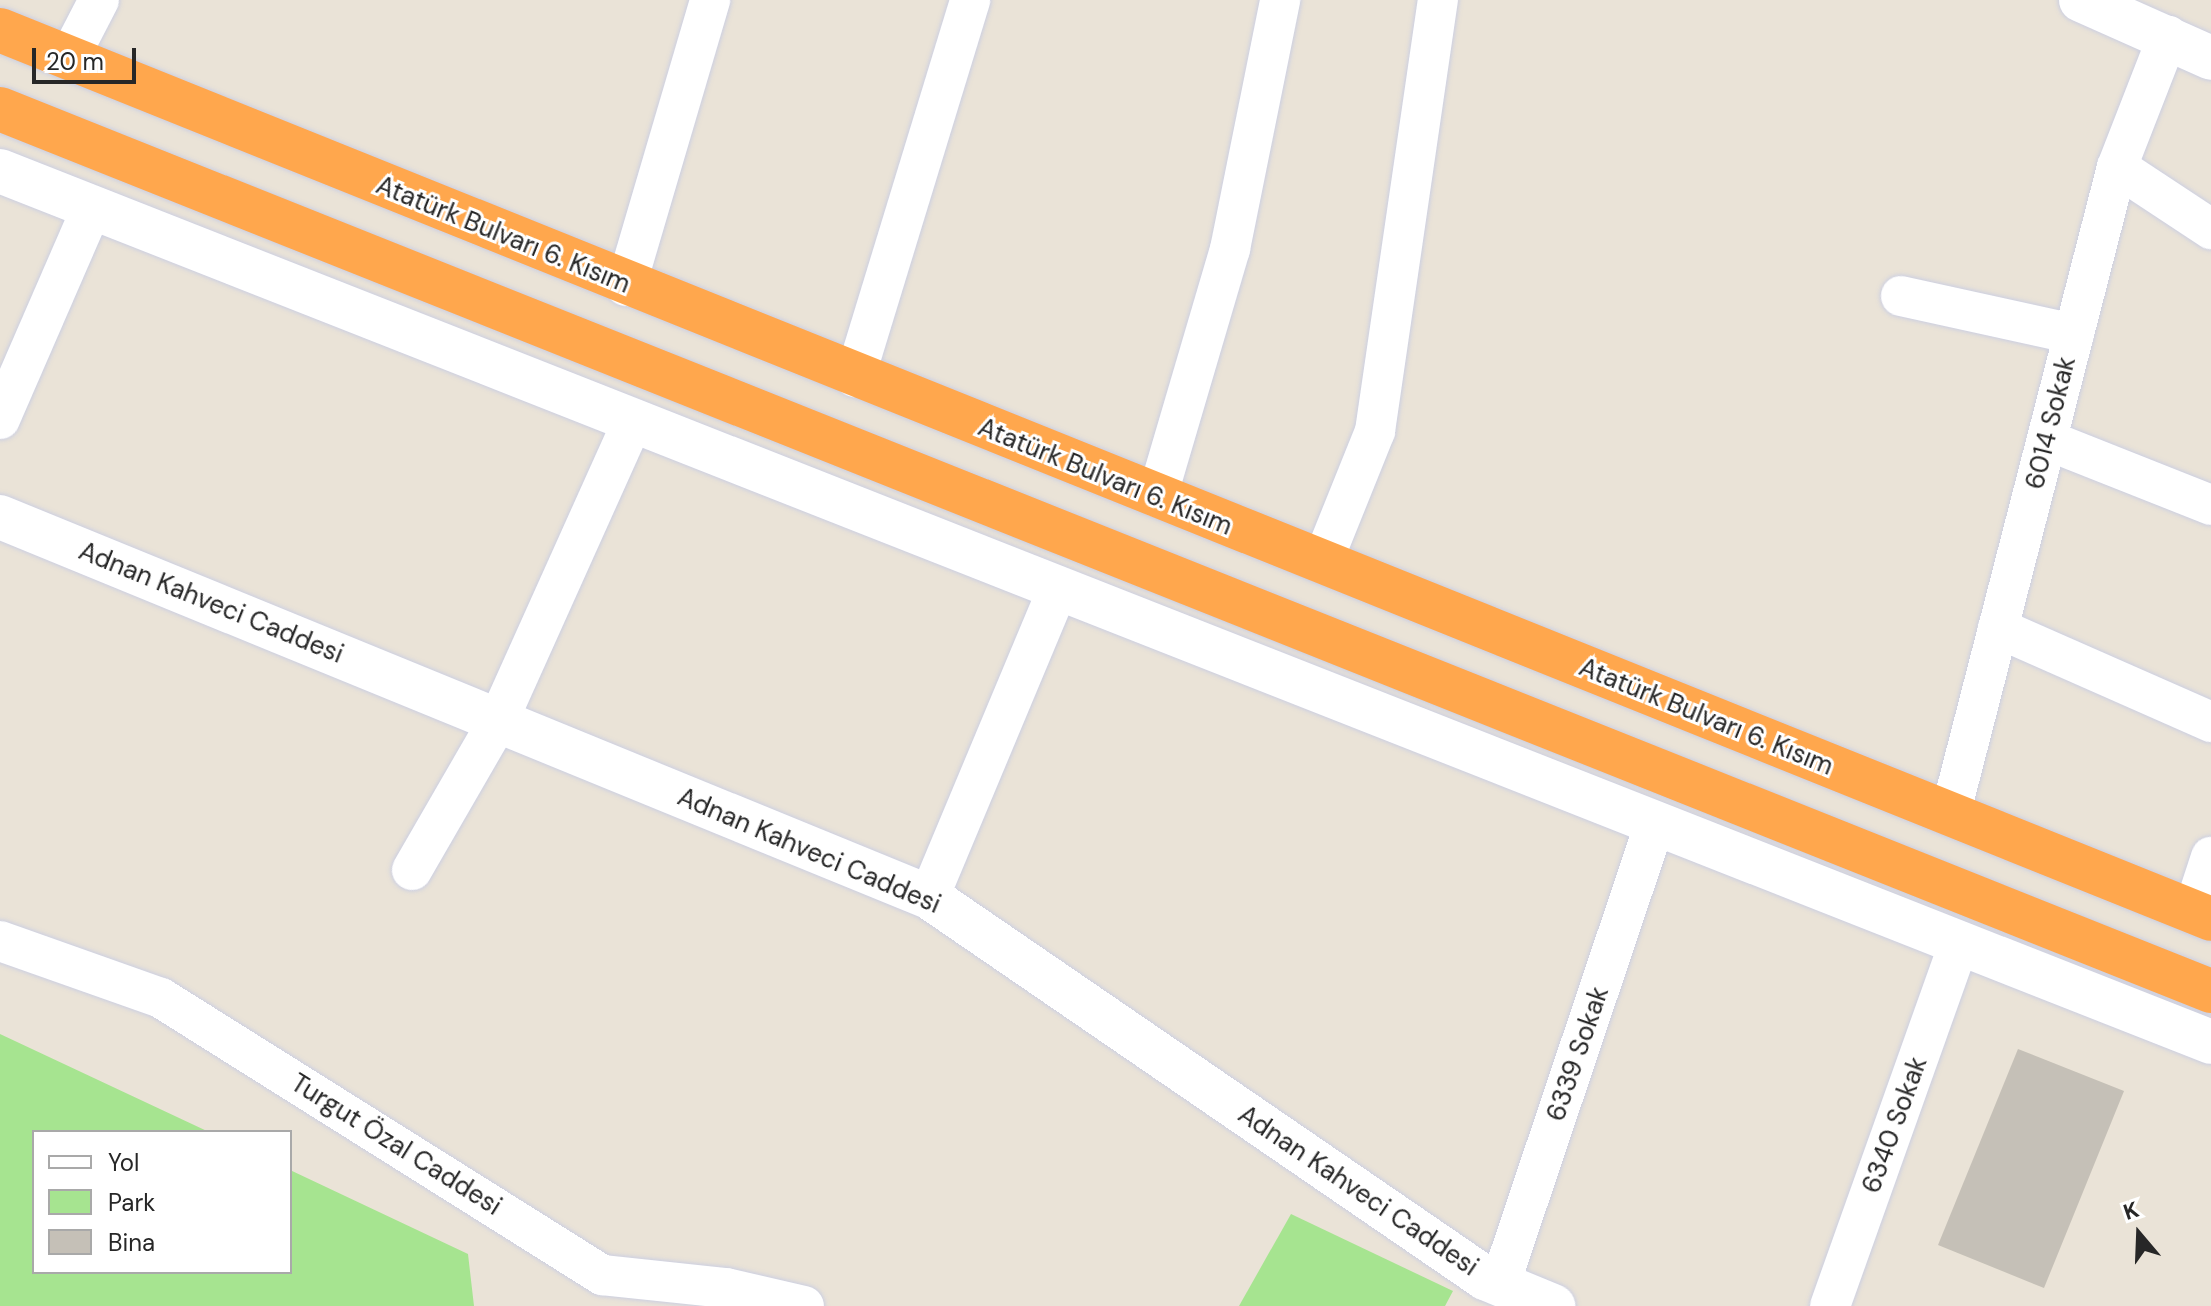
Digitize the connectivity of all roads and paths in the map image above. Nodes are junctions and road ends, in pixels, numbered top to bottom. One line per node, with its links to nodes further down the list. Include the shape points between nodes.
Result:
1 (99, 0): 9 (street)
2 (710, 0): 16 (street)
3 (970, 0): 19 (street)
4 (1280, 0): 23 (street, via 1230,249)
5 (1438, 0): 26 (street, via 1375,431)
6 (2081, 0): 8 (street)
7 (0, 30): 9 (highway, Atatürk Bulvarı 6. Kısım)
8 (2168, 36): 10 (street); 12 (street, 6014 Sokak)
9 (69, 58): 16 (highway, Atatürk Bulvarı 6. Kısım)
10 (2211, 58)
11 (0, 109): 39 (highway)
12 (2117, 167): 15 (street); 18 (street, 6014 Sokak)
13 (0, 171): 14 (street)
14 (92, 207): 20 (street); 21 (street)
15 (2211, 229)
16 (626, 286): 19 (highway, Atatürk Bulvarı 6. Kısım)
17 (1901, 296): 18 (street)
18 (2074, 334): 22 (street, 6014 Sokak)
19 (855, 377): 23 (highway, Atatürk Bulvarı 6. Kısım)
20 (0, 419)
21 (633, 420): 27 (street); 29 (street)
22 (2047, 440): 24 (street); 28 (street, 6014 Sokak)
23 (1157, 497): 26 (highway, Atatürk Bulvarı 6. Kısım)
24 (2211, 505)
25 (0, 517): 29 (street, Adnan Kahveci Caddesi)
26 (1322, 563): 31 (highway, Atatürk Bulvarı 6. Kısım)
27 (1058, 588): 32 (street); 35 (street)
28 (1998, 628): 30 (street); 31 (street, 6014 Sokak)
29 (498, 721): 34 (street); 35 (street, Adnan Kahveci Caddesi)
30 (2211, 722)
31 (1950, 815): 36 (highway, Atatürk Bulvarı 6. Kısım)
32 (1655, 824): 38 (street); 41 (street, 6339 Sokak)
33 (2211, 857): 36 (street)
34 (412, 870)
35 (929, 897): 41 (street, Adnan Kahveci Caddesi)
36 (2202, 916)
37 (0, 941): 42 (street, Turgut Özal Caddesi, via 161,998 602,1275 726,1288)
38 (1959, 944): 40 (street); 44 (street, 6340 Sokak)
39 (2211, 991)
40 (2211, 1042)
41 (1500, 1284): 43 (street, Adnan Kahveci Caddesi)
42 (804, 1306)
43 (1553, 1306)
44 (1830, 1306)

